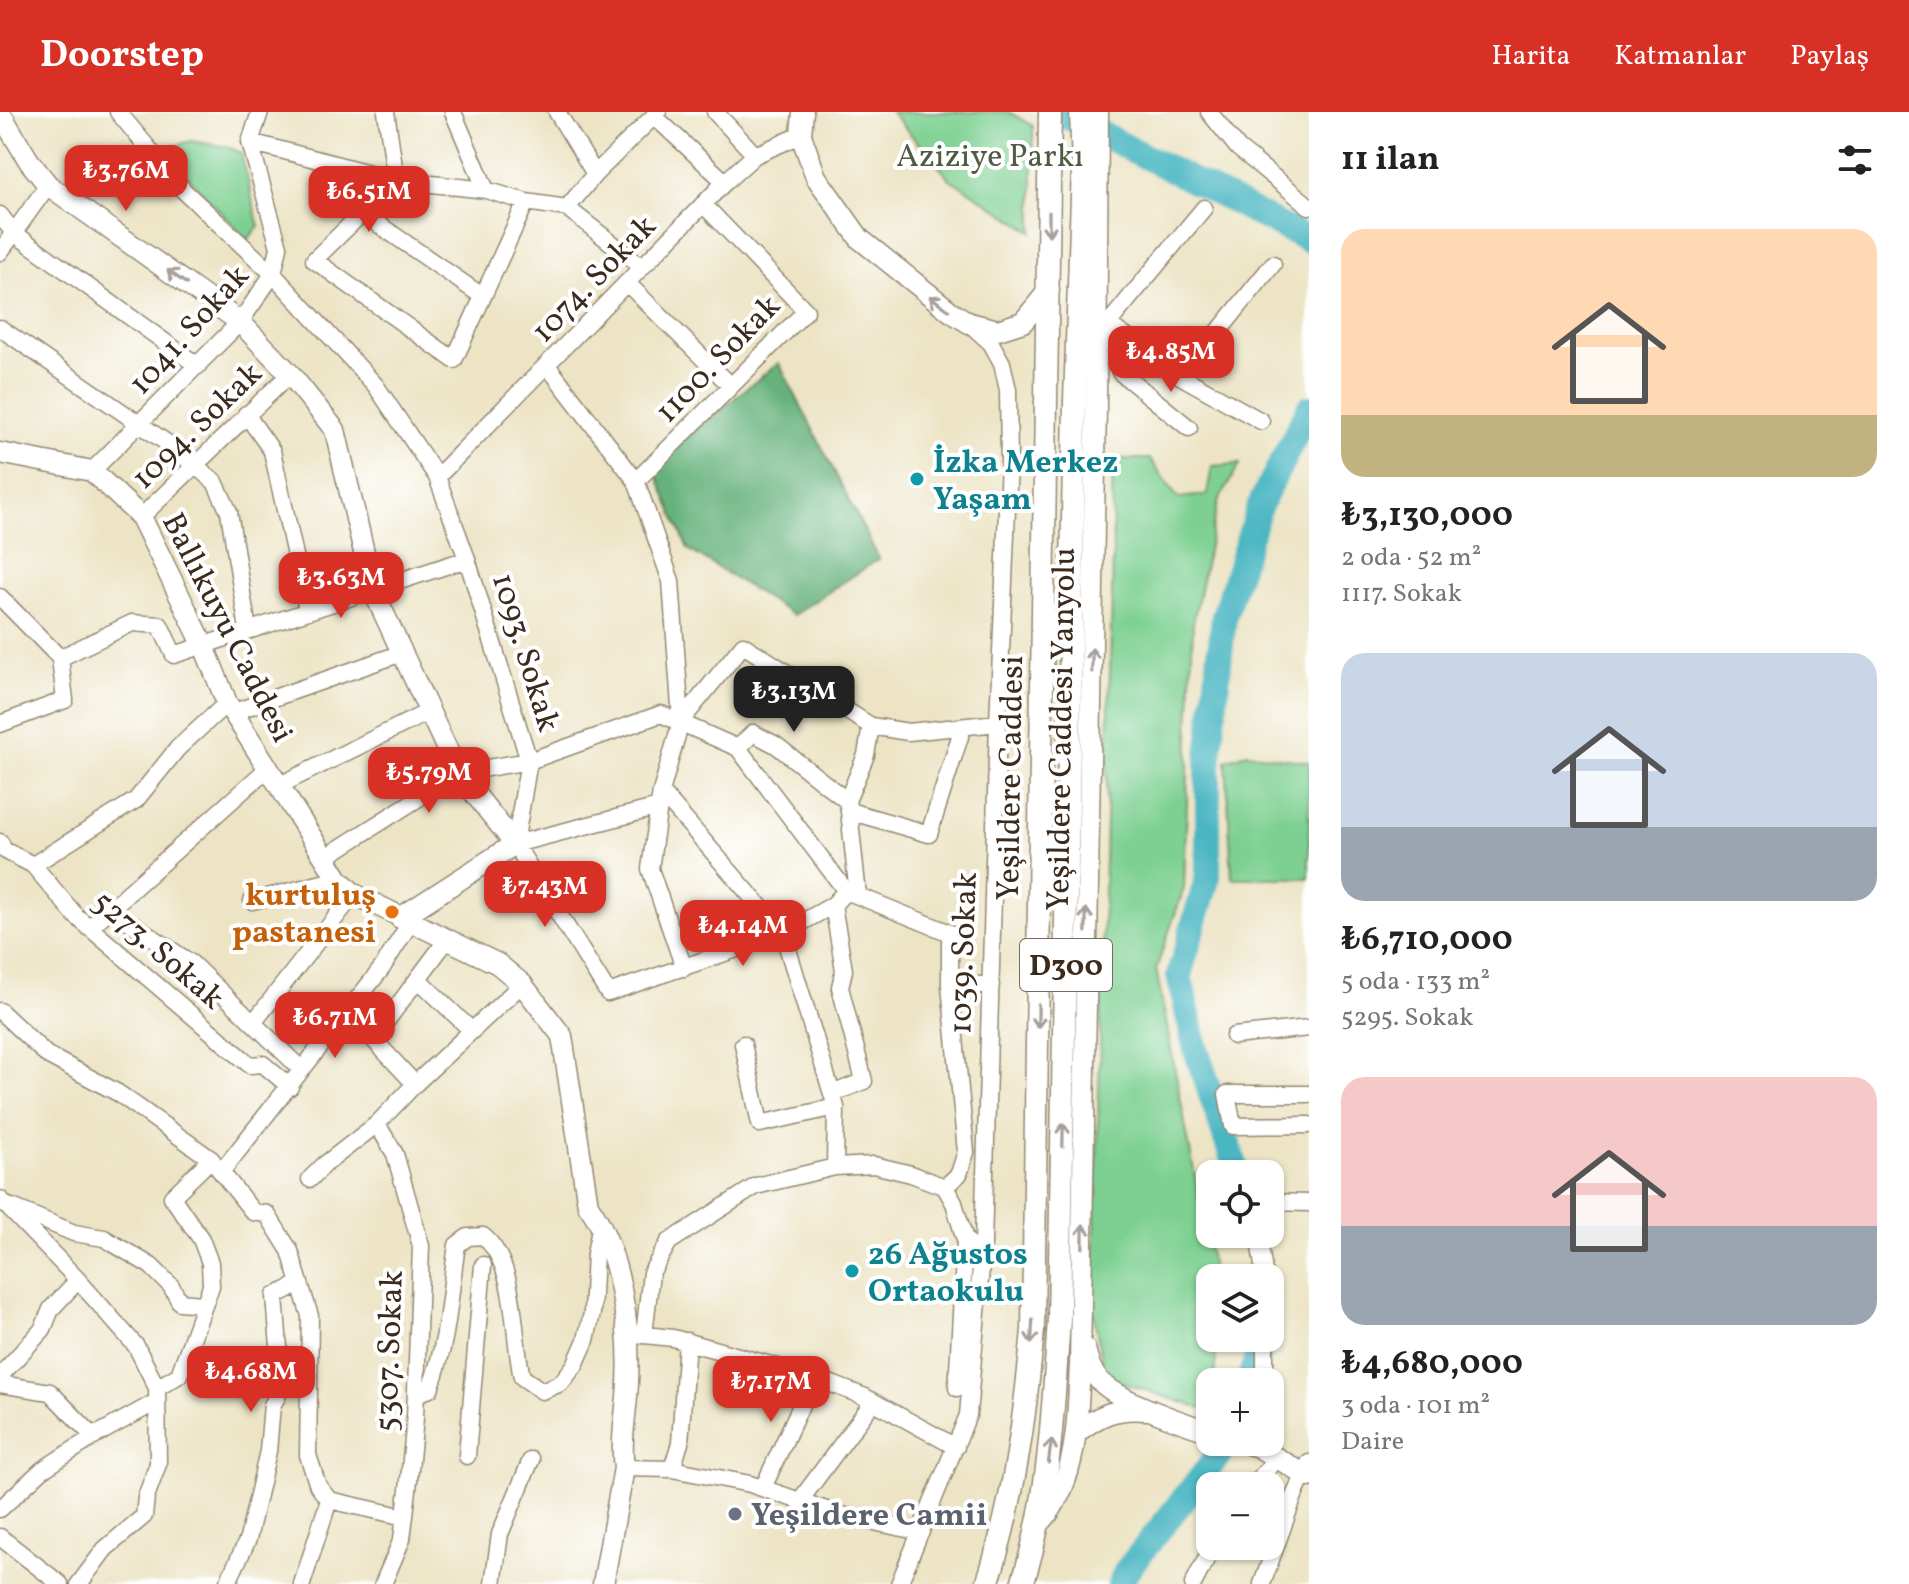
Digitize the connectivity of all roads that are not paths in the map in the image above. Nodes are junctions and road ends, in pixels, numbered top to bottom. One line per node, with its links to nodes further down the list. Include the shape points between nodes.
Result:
1 (118, 112): 34 (street, 1093. Sokak, via 184,191)
2 (260, 112): 15 (street)
3 (386, 112): 19 (street)
4 (453, 112): 22 (street)
5 (557, 112): 17 (street)
6 (715, 112): 16 (street)
7 (803, 112): 14 (main road)
8 (1050, 112): 36 (highway, Yeşildere Caddesi, one-way to 36)
9 (1081, 112): 18 (highway, Yeşildere Caddesi)
10 (1098, 112): 18 (main road, Yeşildere Caddesi Yanyolu)
11 (1209, 112): 25 (street, via 1238,148)
12 (0, 113): 21 (main road)
13 (656, 114): 17 (street); 20 (street)
14 (801, 135): 16 (street, 1074. Sokak); 41 (main road, one-way to 14, via 928,295 860,239 816,177)
15 (250, 142): 19 (street); 34 (street, 1041. Sokak, via 279,247)
16 (755, 155): 20 (street, 1074. Sokak)
17 (595, 174): 26 (street)
18 (1090, 174): 47 (main road, Yeşildere Caddesi Yanyolu); 154 (highway, Yeşildere Caddesi / D300, one-way to 18, via 1051,1445 1059,1319 1075,401)
19 (396, 180): 22 (street); 28 (street)
20 (725, 182): 24 (street, 1074. Sokak)
21 (48, 185): 30 (street); 38 (main road, one-way to 21)
22 (486, 190): 23 (street)
23 (526, 202): 26 (street); 37 (street)
24 (703, 204): 33 (street, 1074. Sokak); 48 (street, 1100. Sokak, via 806,311)
25 (1309, 206)
26 (567, 208): 33 (street)
27 (1204, 208): 39 (street)
28 (362, 213): 37 (street); 37 (street, via 314,260 454,360)
29 (0, 215): 30 (street)
30 (14, 233): 31 (street); 43 (street)
31 (0, 252)
32 (1273, 264): 46 (street)
33 (642, 267): 35 (street, 1074. Sokak)
34 (273, 274): 38 (street, 1041. Sokak); 56 (street, 1093. Sokak, via 376,386)
35 (627, 283): 42 (street, 1074. Sokak); 48 (street)
36 (1049, 290): 41 (main road, via 1023,322); 166 (highway, Yeşildere Caddesi, one-way to 166, via 1033,1330 1024,1422 1001,1543)
37 (482, 296)
38 (240, 322): 43 (street, 1041. Sokak); 45 (main road)
39 (1108, 324): 44 (street); 46 (street)
40 (0, 328): 51 (street)
41 (995, 337): 70 (street, 1039. Sokak, via 1008,390 1009,433)
42 (547, 365): 56 (street, 1074. Sokak); 57 (street)
43 (198, 366): 51 (street, 1041. Sokak)
44 (1120, 372): 47 (street); 52 (street)
45 (290, 374): 49 (street, 1094. Sokak); 60 (main road, via 335,430)
46 (1182, 377): 50 (street)
47 (1096, 384): 127 (main road, Yeşildere Caddesi Yanyolu, one-way to 47)
48 (731, 386): 57 (street, 1100. Sokak)
49 (246, 414): 54 (street, 1094. Sokak); 62 (street, via 272,451)
50 (1261, 421)
51 (139, 425): 54 (street); 55 (street, 1041. Sokak)
52 (1189, 428)
53 (0, 453): 55 (main road)
54 (194, 464): 58 (street, 1094. Sokak); 63 (street, via 215,482 229,512)
55 (92, 471): 58 (main road, Ballıkuyu Caddesi)
56 (437, 477): 59 (street, 1093. Sokak)
57 (636, 481): 69 (street, via 671,581)
58 (141, 517): 64 (main road, Ballıkuyu Caddesi)
59 (467, 559): 60 (street); 75 (street, 1093. Sokak)
60 (373, 590): 62 (street); 65 (main road)
61 (0, 597): 66 (street)
62 (307, 610): 63 (street)
63 (248, 630): 64 (street)
64 (203, 644): 66 (street, via 174,655 160,625 132,623); 67 (main road, Ballıkuyu Caddesi)
65 (402, 653): 67 (street); 68 (main road)
66 (60, 658): 71 (street, via 65,700)
67 (231, 707): 77 (main road, Ballıkuyu Caddesi); 83 (street, via 178,748 136,800)
68 (430, 711): 76 (main road); 77 (street)
69 (681, 721): 72 (street, via 743,645); 74 (street); 75 (street, via 661,714); 78 (street)
70 (998, 723): 73 (street); 98 (street, 1039. Sokak)
71 (0, 724)
72 (871, 726): 73 (street, via 908,732); 79 (street)
73 (963, 727): 79 (street, via 929,834)
74 (738, 748): 79 (street, via 753,733 776,745); 85 (street)
75 (529, 761): 76 (street); 81 (street, 1093. Sokak)
76 (458, 773): 81 (main road); 82 (street)
77 (274, 777): 82 (main road, Ballıkuyu Caddesi); 89 (street)
78 (660, 799): 81 (street); 92 (street); 94 (street, via 650,869)
79 (848, 806): 85 (street)
80 (0, 842): 83 (street, 5273. Sokak, via 4,850)
81 (515, 844): 90 (main road); 94 (street, via 608,993)
82 (324, 858): 84 (main road, Ballıkuyu Caddesi)
83 (33, 865): 91 (street, 5273. Sokak)
84 (338, 879): 86 (main road, Ballıkuyu Caddesi); 87 (street)
85 (852, 893): 88 (street); 97 (street, via 950,933)
86 (354, 894): 90 (main road, Ballıkuyu Caddesi); 100 (street)
87 (252, 901)
88 (833, 905): 92 (street); 109 (street, via 844,970 840,987 864,1081)
89 (109, 908): 91 (street); 100 (street, via 192,964)
90 (405, 920): 93 (main road, Ballıkuyu Caddesi); 105 (street, via 382,968)
91 (89, 928): 107 (street, 5273. Sokak, via 250,1065 263,1064)
92 (783, 933): 94 (street); 109 (street)
93 (446, 941): 95 (street); 96 (main road, Ballıkuyu Caddesi, via 498,964)
94 (684, 968)
95 (419, 980): 102 (street); 106 (street, via 373,1039)
96 (522, 984): 102 (street); 119 (main road, Ballıkuyu Caddesi, via 562,1036 588,1205)
97 (950, 985): 98 (street); 115 (street, via 966,1152 959,1174)
98 (991, 985): 121 (street, 1039. Sokak)
99 (0, 1011): 112 (street, via 47,1055 118,1093)
100 (253, 1023): 105 (street)
101 (1309, 1028): 103 (street)
102 (471, 1030): 106 (street)
103 (1234, 1036)
104 (743, 1044): 109 (street, via 760,1124)
105 (302, 1070): 107 (street)
106 (415, 1084): 110 (street)
107 (290, 1087): 112 (street)
108 (1309, 1094): 111 (street, via 1227,1094 1233,1126)
109 (834, 1100): 113 (street)
110 (377, 1124): 114 (street); 133 (street, 5307. Sokak, via 395,1154 421,1246)
111 (1309, 1125)
112 (216, 1165): 124 (street, via 253,1212 267,1214 290,1251); 125 (street, via 172,1197 201,1239 210,1263 211,1286)
113 (835, 1167): 115 (street, via 874,1165); 126 (street, via 756,1186 669,1242 651,1273)
114 (310, 1179)
115 (945, 1187): 120 (street)
116 (1284, 1202): 117 (street)
117 (1309, 1203)
118 (2, 1206): 123 (street); 125 (street, via 74,1233 104,1238 151,1266 180,1302)
119 (601, 1223): 126 (main road, Ballıkuyu Caddesi); 133 (street, via 586,1340 561,1383 542,1391 522,1377 510,1289 499,1257 483,1236 468,1237 457,1245 436,1373 430,1389)
120 (965, 1240): 121 (street); 132 (street)
121 (982, 1254): 140 (street, 1039. Sokak, via 968,1415)
122 (483, 1265): 141 (street)
123 (78, 1280): 129 (street); 134 (street, via 136,1346)
124 (299, 1284): 150 (street, via 310,1316 308,1455 318,1486); 160 (street, via 275,1296 281,1374 248,1539)
125 (203, 1304): 134 (street, via 179,1375)
126 (635, 1334): 128 (street); 145 (main road, Ballıkuyu Caddesi)
127 (1081, 1338): 136 (main road, via 1098,1379); 138 (main road, Yeşildere Caddesi Yanyolu)
128 (687, 1341): 130 (street); 146 (street, via 680,1443)
129 (0, 1376)
130 (814, 1377): 135 (street); 149 (street)
131 (0, 1384): 139 (street, via 50,1392)
132 (957, 1388)
133 (416, 1394): 153 (street, 5307. Sokak)
134 (157, 1395): 139 (street); 159 (street, via 158,1464 144,1516 105,1549)
135 (873, 1402): 140 (street); 151 (street)
136 (1150, 1410): 137 (main road); 138 (main road, via 1104,1413)
137 (1196, 1427)
138 (1076, 1433): 154 (main road, Yeşildere Caddesi Yanyolu, via 1058,1498)
139 (94, 1437): 152 (street, via 42,1470)
140 (956, 1447): 155 (street, 1039. Sokak)
141 (467, 1456)
142 (1273, 1456): 143 (main road)
143 (1277, 1458): 147 (street); 148 (main road)
144 (531, 1460): 163 (street, via 500,1534)
145 (624, 1468): 146 (street); 164 (main road, Ballıkuyu Caddesi)
146 (672, 1469): 149 (street)
147 (1265, 1472)
148 (1306, 1482): 169 (street)
149 (763, 1488): 151 (street)
150 (329, 1500): 153 (street); 161 (street)
151 (799, 1502): 155 (street)
152 (0, 1509)
153 (405, 1517): 162 (street, 5307. Sokak, via 402,1539)
154 (1036, 1527): 167 (highway, Yeşildere Caddesi)
155 (921, 1532): 165 (street, 1039. Sokak)
156 (0, 1537): 158 (street)
157 (1206, 1560): 168 (street)
158 (60, 1584)
159 (79, 1584)
160 (227, 1584)
161 (302, 1584)
162 (383, 1584)
163 (493, 1584)
164 (603, 1584)
165 (899, 1584)
166 (987, 1584)
167 (1022, 1584)
168 (1193, 1584)
169 (1262, 1584)

